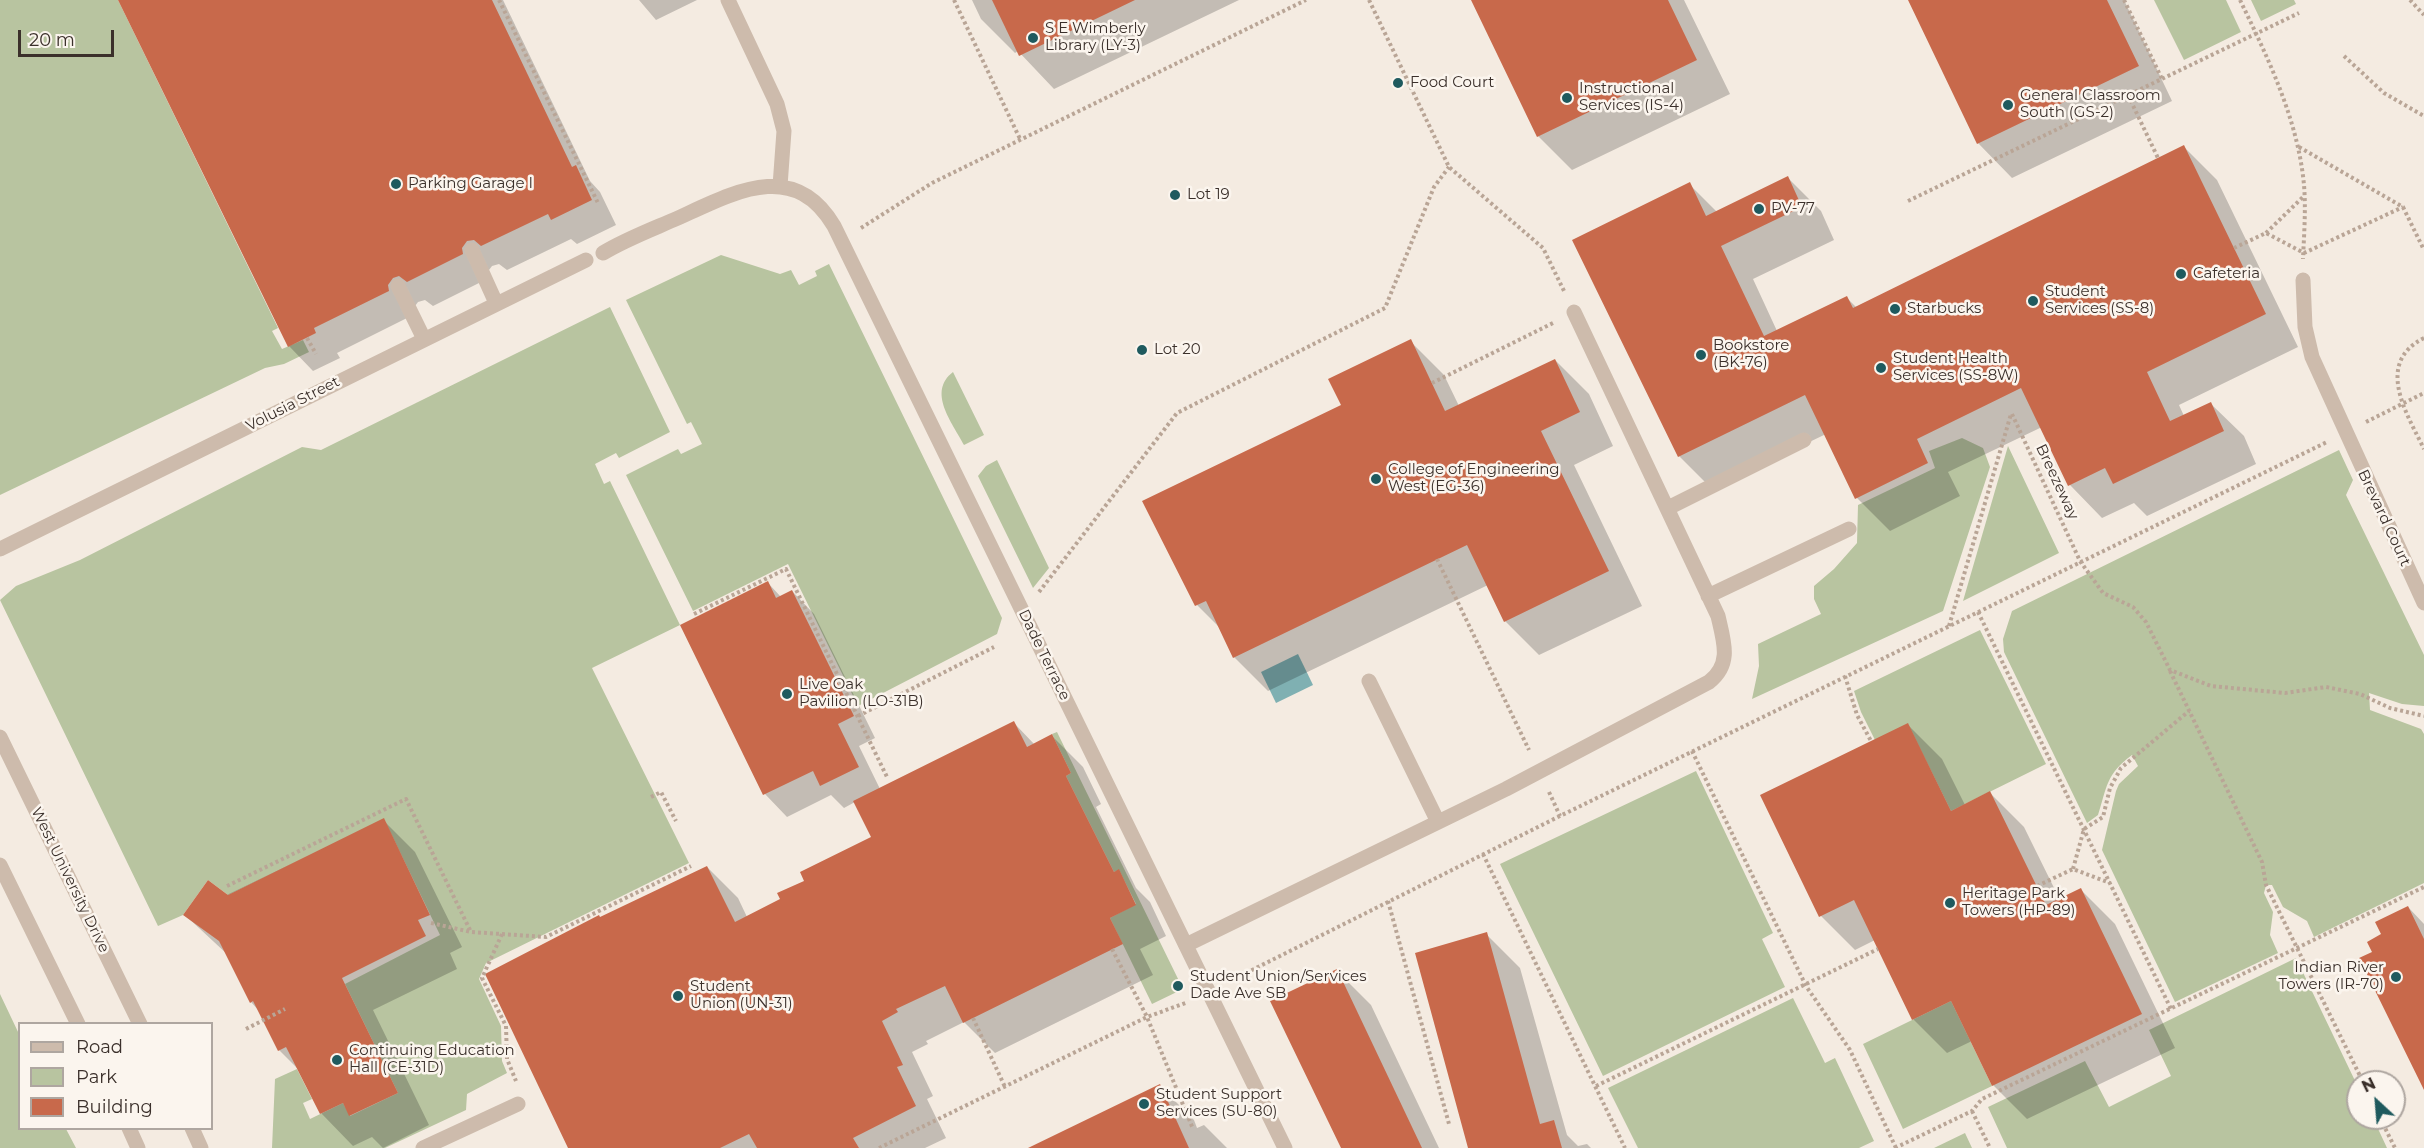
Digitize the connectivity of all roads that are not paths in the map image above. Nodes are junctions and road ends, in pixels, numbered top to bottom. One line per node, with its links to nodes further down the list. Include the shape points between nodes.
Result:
1 (728, 0): 2 (street, via 777,104 783,131)
2 (780, 186): 4 (street, via 750,188 731,195); 21 (street, Dade Terrace, via 803,192 818,202 834,226)
3 (472, 250): 8 (street)
4 (603, 252)
5 (586, 261): 8 (street, Volusia Street)
6 (2303, 280): 16 (street, Brevard Court, via 2304,327 2312,357)
7 (398, 286): 10 (street)
8 (496, 303): 10 (street, Volusia Street)
9 (1574, 312): 12 (street)
10 (424, 339): 14 (street, Volusia Street)
11 (1804, 440): 12 (street)
12 (1668, 508): 15 (street)
13 (1849, 529): 15 (street)
14 (0, 549)
15 (1708, 596): 19 (street, via 1723,635 1724,665 1720,674)
16 (2424, 603)
17 (1369, 681): 19 (street)
18 (0, 737): 23 (street, West University Drive)
19 (1438, 822): 21 (street)
20 (0, 865): 22 (street)
21 (1186, 945): 30 (street, Dade Terrace)
22 (78, 1022)
23 (140, 1022)
24 (518, 1104): 29 (street)
25 (130, 1130): 27 (street)
26 (193, 1130): 28 (street)
27 (138, 1148)
28 (201, 1148)
29 (423, 1148)
30 (1285, 1148)

